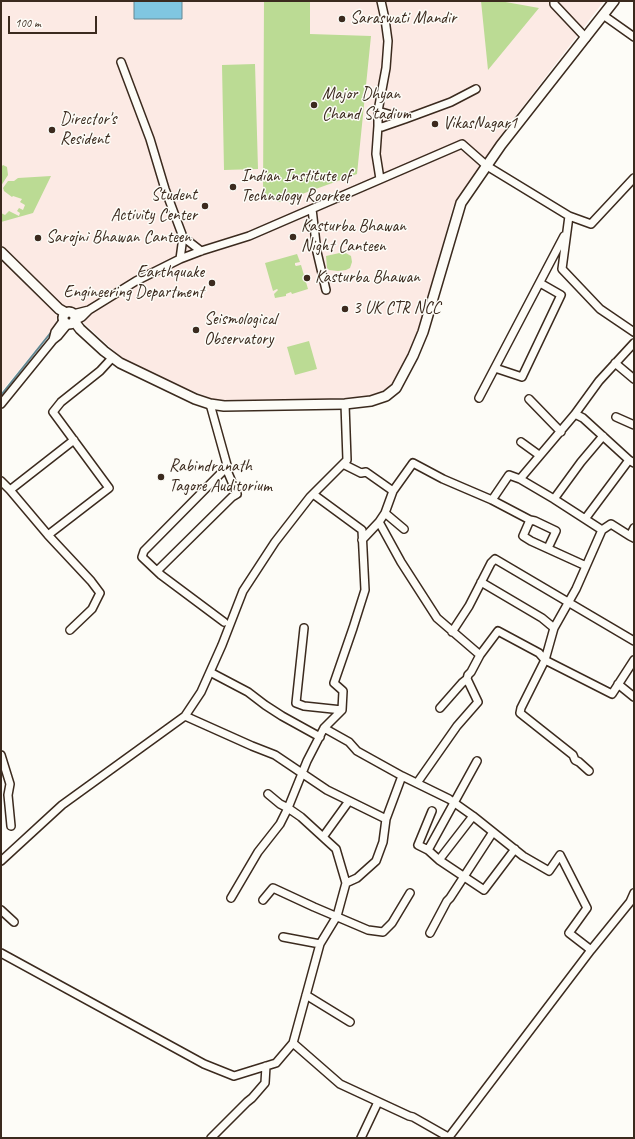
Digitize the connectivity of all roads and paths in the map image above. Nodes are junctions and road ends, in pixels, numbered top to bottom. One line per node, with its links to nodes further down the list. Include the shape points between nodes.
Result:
1 (381, 1): 9 (street, via 388,41)
2 (554, 1): 6 (street)
3 (614, 1): 4 (street)
4 (603, 15): 5 (street); 6 (street)
5 (634, 37)
6 (586, 38): 12 (street, via 505,139)
7 (122, 62): 18 (street)
8 (476, 90): 10 (street)
9 (378, 111): 10 (street); 11 (street)
10 (405, 119): 11 (street)
11 (378, 126): 14 (street, via 376,154)
12 (487, 166): 14 (street, via 462,144); 16 (street); 35 (street, via 461,203 423,332 396,388 386,396 371,401)
13 (634, 178): 16 (street, via 590,224)
14 (380, 179): 15 (street)
15 (312, 209): 19 (street, via 249,236); 23 (street, via 317,252)
16 (569, 216): 17 (street)
17 (567, 231): 22 (street); 25 (street, via 562,270 600,310)
18 (183, 236): 19 (street); 21 (street)
19 (201, 251): 21 (street)
20 (1, 252): 24 (street)
21 (180, 259): 24 (street)
22 (540, 283): 29 (street); 29 (street, via 561,295 522,377)
23 (326, 290)
24 (68, 319): 27 (street); 33 (street, via 58,336)
25 (633, 329)
26 (634, 343): 28 (street)
27 (112, 358): 34 (street); 41 (street, via 53,412)
28 (615, 363): 30 (street); 36 (street)
29 (495, 368): 31 (street)
30 (634, 379)
31 (479, 398)
32 (529, 399): 39 (street)
33 (1, 404)
34 (210, 404): 35 (street); 46 (street)
35 (345, 404): 45 (street, via 347,460)
36 (575, 414): 39 (street); 40 (street)
37 (616, 417): 38 (street)
38 (634, 425)
39 (561, 432): 43 (street)
40 (603, 436): 44 (street); 52 (street)
41 (74, 440): 49 (street); 61 (street, via 109,488)
42 (521, 442): 43 (street)
43 (539, 455): 47 (street)
44 (631, 462): 55 (street)
45 (343, 464): 50 (street, via 361,473 366,472); 51 (street)
46 (226, 468): 66 (street, via 237,494); 66 (street, via 144,551 142,557)
47 (520, 479): 52 (street); 53 (street, via 509,475)
48 (1, 481): 49 (street)
49 (10, 490): 61 (street)
50 (393, 491): 53 (street, via 413,462); 54 (street)
51 (313, 494): 63 (street, via 362,530); 78 (street, via 275,542 243,591)
52 (554, 498): 55 (street)
53 (492, 500): 56 (street)
54 (385, 513): 57 (street); 59 (street)
55 (585, 519): 60 (street)
56 (530, 520): 64 (street, via 523,536); 64 (street, via 556,531)
57 (379, 522): 63 (street); 73 (street, via 436,618)
58 (634, 528): 62 (street)
59 (404, 529)
60 (602, 530): 62 (street, via 611,524); 65 (street)
61 (48, 535): 72 (street, via 100,593 92,609)
62 (632, 537)
63 (362, 540): 83 (street, via 365,590 334,684 343,691)
64 (548, 548): 65 (street)
65 (586, 566): 68 (street)
66 (157, 571): 69 (street)
67 (481, 582): 68 (street, via 490,563 495,559); 71 (street, via 542,618); 73 (street)
68 (569, 603): 71 (street); 74 (street)
69 (224, 622)
70 (304, 628): 83 (street, via 296,703)
71 (554, 628): 76 (street)
72 (70, 630)
73 (452, 632): 75 (street)
74 (634, 641)
75 (480, 655): 76 (street, via 498,631 539,653); 79 (street)
76 (545, 660): 80 (street, via 612,694); 89 (street, via 520,713)
77 (634, 660): 80 (street)
78 (210, 672): 84 (street, via 201,692); 86 (street, via 248,692 265,706)
79 (467, 679): 82 (street); 92 (street, via 478,702 457,726)
80 (618, 684): 81 (street)
81 (634, 697)
82 (440, 708)
83 (342, 710): 85 (street)
84 (185, 716): 90 (street, via 275,755); 107 (street, via 62,805)
85 (324, 728): 86 (street); 91 (street, via 349,742 357,751)
86 (320, 737): 90 (street)
87 (1, 755): 94 (street, via 10,784)
88 (477, 761): 96 (street)
89 (589, 771)
90 (302, 773): 95 (street); 97 (street)
91 (402, 776): 92 (street); 100 (street)
92 (417, 783): 96 (street)
93 (268, 794): 97 (street)
94 (4, 796): 101 (street)
95 (349, 801): 100 (street); 103 (street)
96 (454, 803): 99 (street); 105 (street)
97 (288, 808): 103 (street); 112 (street)
98 (432, 811): 105 (street, via 418,845)
99 (473, 816): 102 (street); 106 (street)
100 (386, 819): 109 (street, via 383,842 376,861 357,878)
101 (11, 826)
102 (493, 832): 104 (street); 108 (street)
103 (323, 837): 109 (street, via 336,849)
104 (515, 849): 108 (street, via 484,890); 120 (street, via 549,870 560,855 587,908 569,933)
105 (428, 850): 106 (street)
106 (439, 860): 108 (street)
107 (1, 861)
108 (464, 877): 117 (street, via 447,901)
109 (346, 883): 115 (street)
110 (410, 892): 115 (street, via 392,923 383,932 368,930)
111 (634, 893): 120 (street, via 630,902)
112 (231, 898)
113 (263, 900): 115 (street, via 273,888)
114 (1, 910): 116 (street)
115 (337, 916): 119 (street)
116 (14, 922)
117 (430, 933)
118 (283, 938): 119 (street)
119 (320, 944): 122 (street)
120 (591, 950): 127 (street)
121 (1, 953): 125 (street, via 204,1064 234,1076)
122 (306, 995): 123 (street); 124 (street)
123 (350, 1022)
124 (293, 1043): 125 (street, via 276,1063); 126 (street, via 340,1084)
125 (266, 1066): 128 (street, via 265,1083)
126 (378, 1102): 127 (street); 129 (street)
127 (450, 1137)
128 (212, 1138)
129 (361, 1138)

